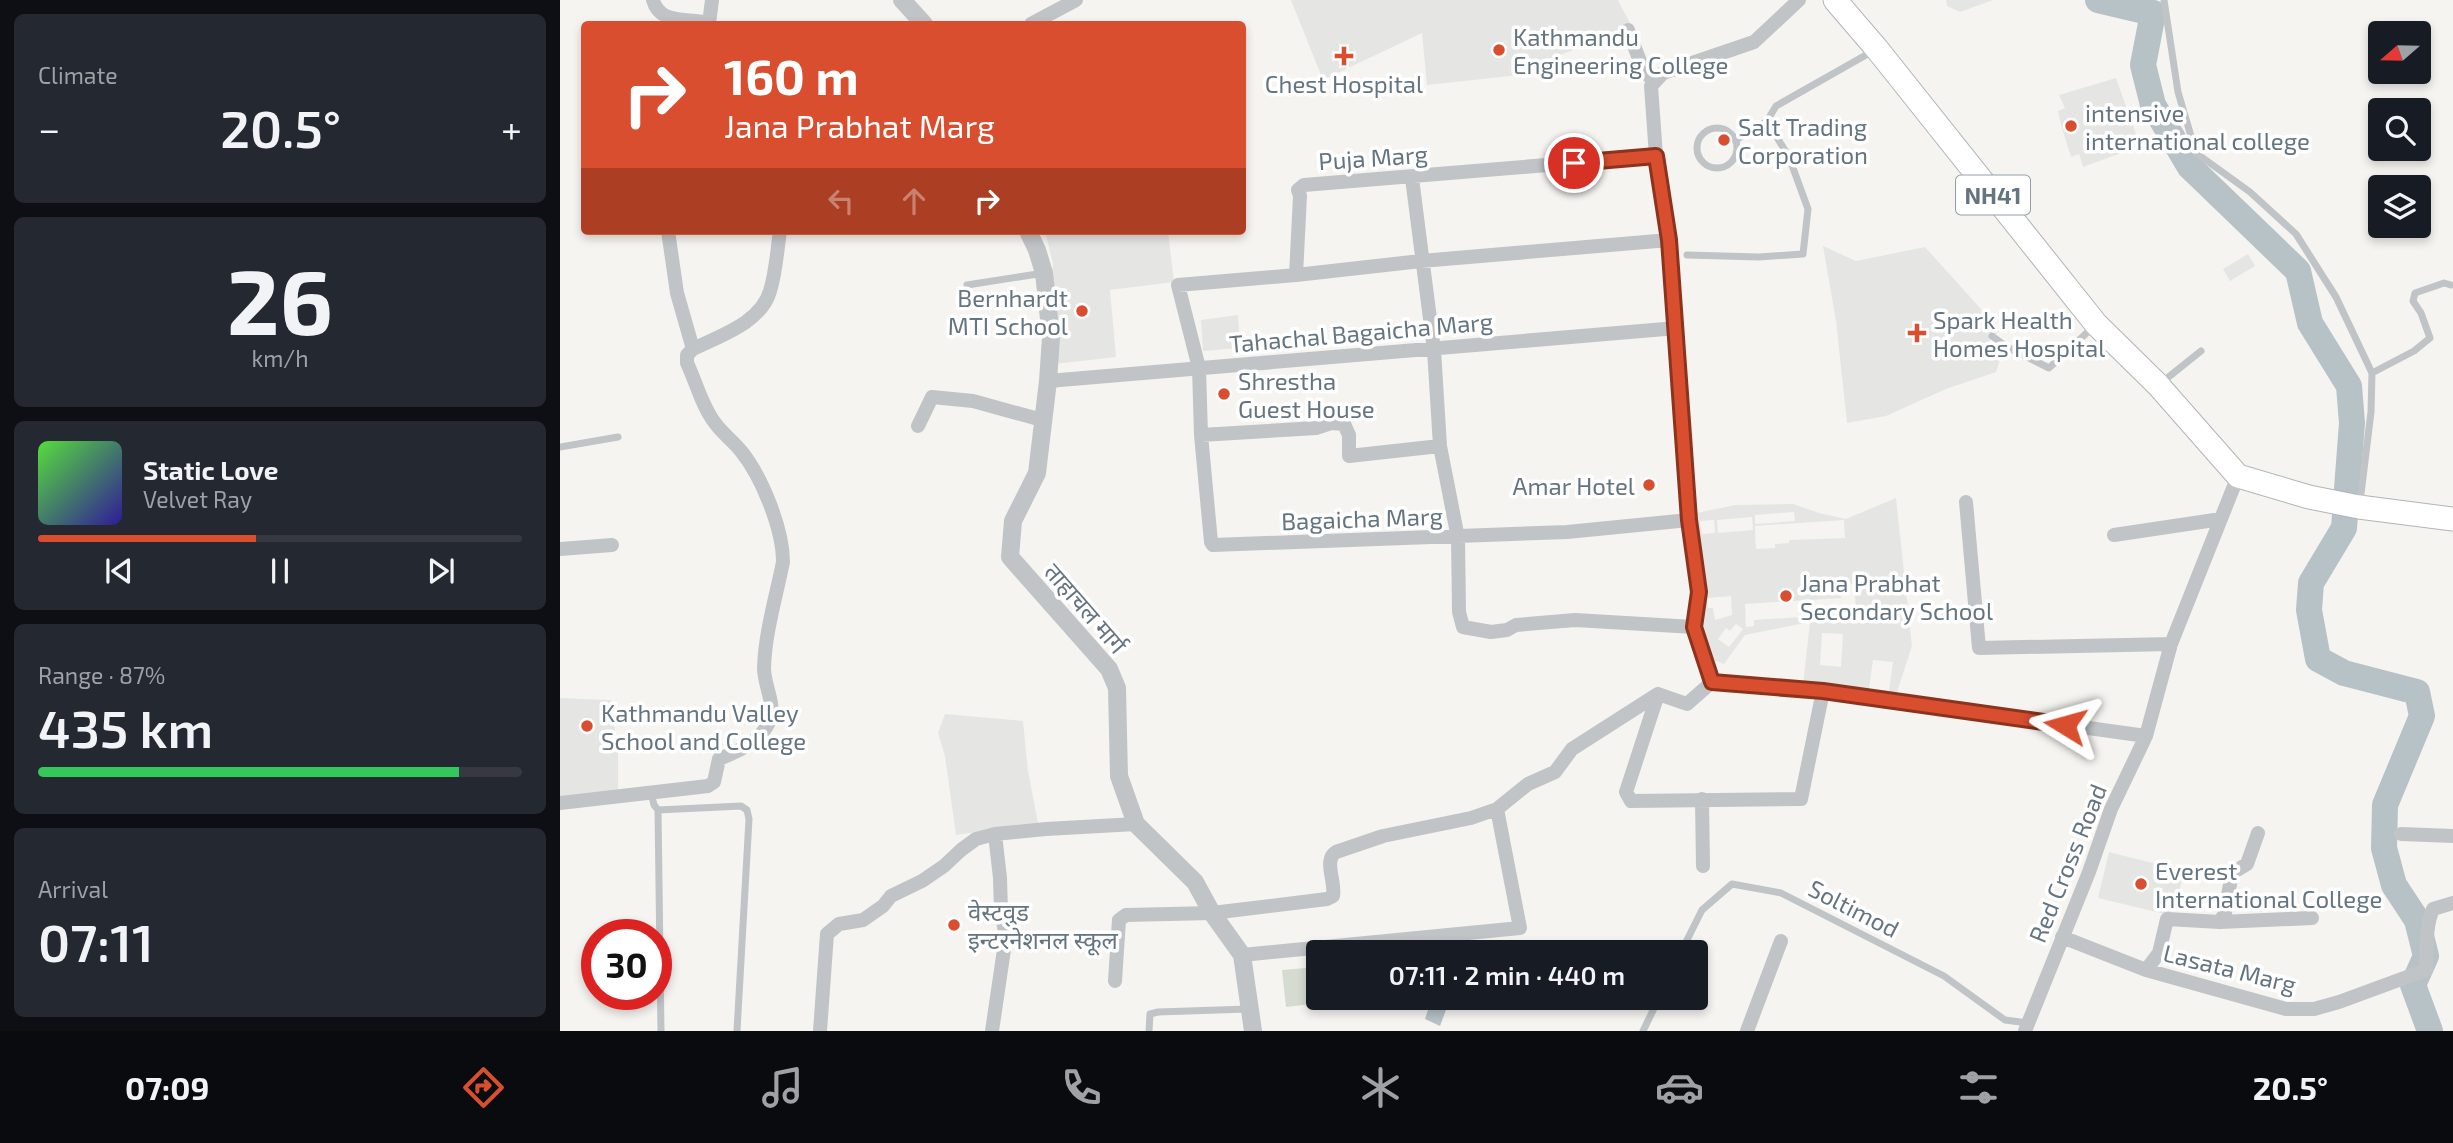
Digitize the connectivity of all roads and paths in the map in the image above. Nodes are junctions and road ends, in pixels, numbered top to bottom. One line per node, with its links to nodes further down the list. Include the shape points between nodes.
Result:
1 (653, 0): 8 (street, via 664,17)
2 (712, 0): 9 (street)
3 (902, 0): 10 (street)
4 (1076, 0): 11 (street)
5 (1799, 0): 14 (street, via 1754,41 1663,73)
6 (1835, 0): 13 (highway, NH41)
7 (2164, 0): 36 (lane, via 2178,92 2196,153 2250,192 2296,234 2336,297)
8 (697, 21)
9 (709, 21)
10 (921, 21)
11 (1037, 21)
12 (1628, 30): 14 (street, via 1643,69)
13 (1877, 49): 15 (lane, via 1776,106); 29 (highway, NH41)
14 (1654, 82): 17 (street)
15 (1767, 121): 16 (lane); 23 (lane, via 1789,157 1808,209 1803,254)
16 (1736, 140): 16 (lane, via 1734,160 1723,168 1710,167 1698,155 1700,137 1709,130 1727,130)
17 (1656, 156): 18 (street, Puja Marg); 22 (street)
18 (1412, 178): 24 (street); 26 (street, Puja Marg, via 1304,185 1298,190)
19 (669, 235): 32 (street)
20 (779, 235): 32 (street, via 770,294 755,315)
21 (1030, 235): 25 (street, ताहाचल मार्ग)
22 (1669, 240): 24 (street); 30 (street)
23 (1687, 255)
24 (1421, 261): 26 (street); 33 (street)
25 (1044, 273): 27 (lane); 37 (street, ताहाचल मार्ग, via 1051,337)
26 (1296, 275): 35 (street, via 1178,285)
27 (967, 285)
28 (2451, 285): 36 (lane, via 2415,293 2413,301 2430,338)
29 (2096, 324): 31 (lane, via 2049,368); 38 (highway, NH41)
30 (1676, 328): 33 (street, Tahachal Bagaicha Marg); 50 (street)
31 (1992, 336)
32 (692, 349): 61 (street, via 687,363 706,408 751,464 783,545 764,672 771,717 749,745 719,759 714,782 708,786)
33 (1434, 350): 35 (street, Tahachal Bagaicha Marg); 43 (street)
34 (2202, 351): 38 (lane)
35 (1199, 368): 37 (street, Tahachal Bagaicha Marg); 41 (street, Bagaicha Marg)
36 (2372, 373): 47 (lane)
37 (1048, 381): 39 (street, ताहाचल मार्ग)
38 (2158, 385): 45 (highway, NH41)
39 (1042, 420): 40 (street, via 973,401 932,397); 66 (street, ताहाचल मार्ग, via 1037,474 1013,521 1010,557 1109,669 1117,688 1119,776)
40 (918, 426)
41 (1201, 435): 43 (street, via 1316,428 1331,423 1343,424 1349,435 1349,456); 52 (street, Bagaicha Marg, via 1213,545)
42 (618, 437): 44 (lane)
43 (1440, 446): 52 (street)
44 (560, 447)
45 (2238, 476): 47 (highway); 48 (street, Red Cross Road)
46 (1966, 502): 56 (street, via 1979,648)
47 (2359, 507): 49 (highway)
48 (2221, 519): 51 (street); 56 (street, Red Cross Road)
49 (2453, 519)
50 (1689, 520): 52 (street, Bagaicha Marg); 55 (street, via 1699,592)
51 (2114, 535)
52 (1458, 538): 55 (street, via 1463,627 1491,632 1575,620)
53 (612, 545): 54 (street)
54 (560, 549)
55 (1694, 627): 57 (street)
56 (2171, 644): 60 (street, Red Cross Road)
57 (1712, 682): 58 (street); 59 (street, via 1686,704)
58 (1823, 691): 60 (street); 62 (street, via 1801,799)
59 (1658, 694): 62 (street, via 1627,797 1631,801); 64 (street, via 1572,749 1555,772 1528,784)
60 (2146, 736): 76 (street, Red Cross Road, via 2111,809)
61 (651, 793): 63 (street); 65 (lane)
62 (1702, 799): 71 (street)
63 (560, 803)
64 (1497, 809): 73 (street, via 1383,836 1331,854 1335,887 1327,899); 79 (street, via 1520,929)
65 (657, 810): 86 (lane); 87 (lane, via 741,806 747,810)
66 (1136, 824): 69 (street); 73 (street, ताहाचल मार्ग, via 1195,882)
67 (2258, 833): 75 (street, via 2247,864 2232,873)
68 (2401, 834): 70 (street)
69 (995, 835): 88 (street, via 976,839 863,920 839,924 827,934); 89 (street, via 1006,936)
70 (2453, 836)
71 (1703, 866)
72 (2453, 903): 80 (street, Lasata Marg, via 2433,909 2430,916 2426,970 2314,1009 2286,1009)
73 (1212, 913): 79 (street, ताहाचल मार्ग); 81 (street, via 1126,915 1119,920)
74 (2312, 918): 75 (street)
75 (2220, 922): 80 (street, via 2167,919 2159,953)
76 (2062, 937): 80 (street, Lasata Marg); 84 (street, Red Cross Road)
77 (1687, 940): 84 (lane, Soltimod, via 1702,910 1732,884 1781,893 1944,976 2005,1020)
78 (1781, 941): 85 (street)
79 (1242, 955): 82 (street, ताहाचल मार्ग)
80 (2146, 970)
81 (1115, 981)
82 (1249, 1009): 90 (lane, via 1158,1012 1150,1014); 91 (street, ताहाचल मार्ग)
83 (1653, 1010): 92 (lane)
84 (2026, 1027)
85 (1752, 1029)
86 (661, 1031)
87 (737, 1031)
88 (820, 1031)
89 (992, 1031)
90 (1149, 1031)
91 (1253, 1031)
92 (1643, 1031)

